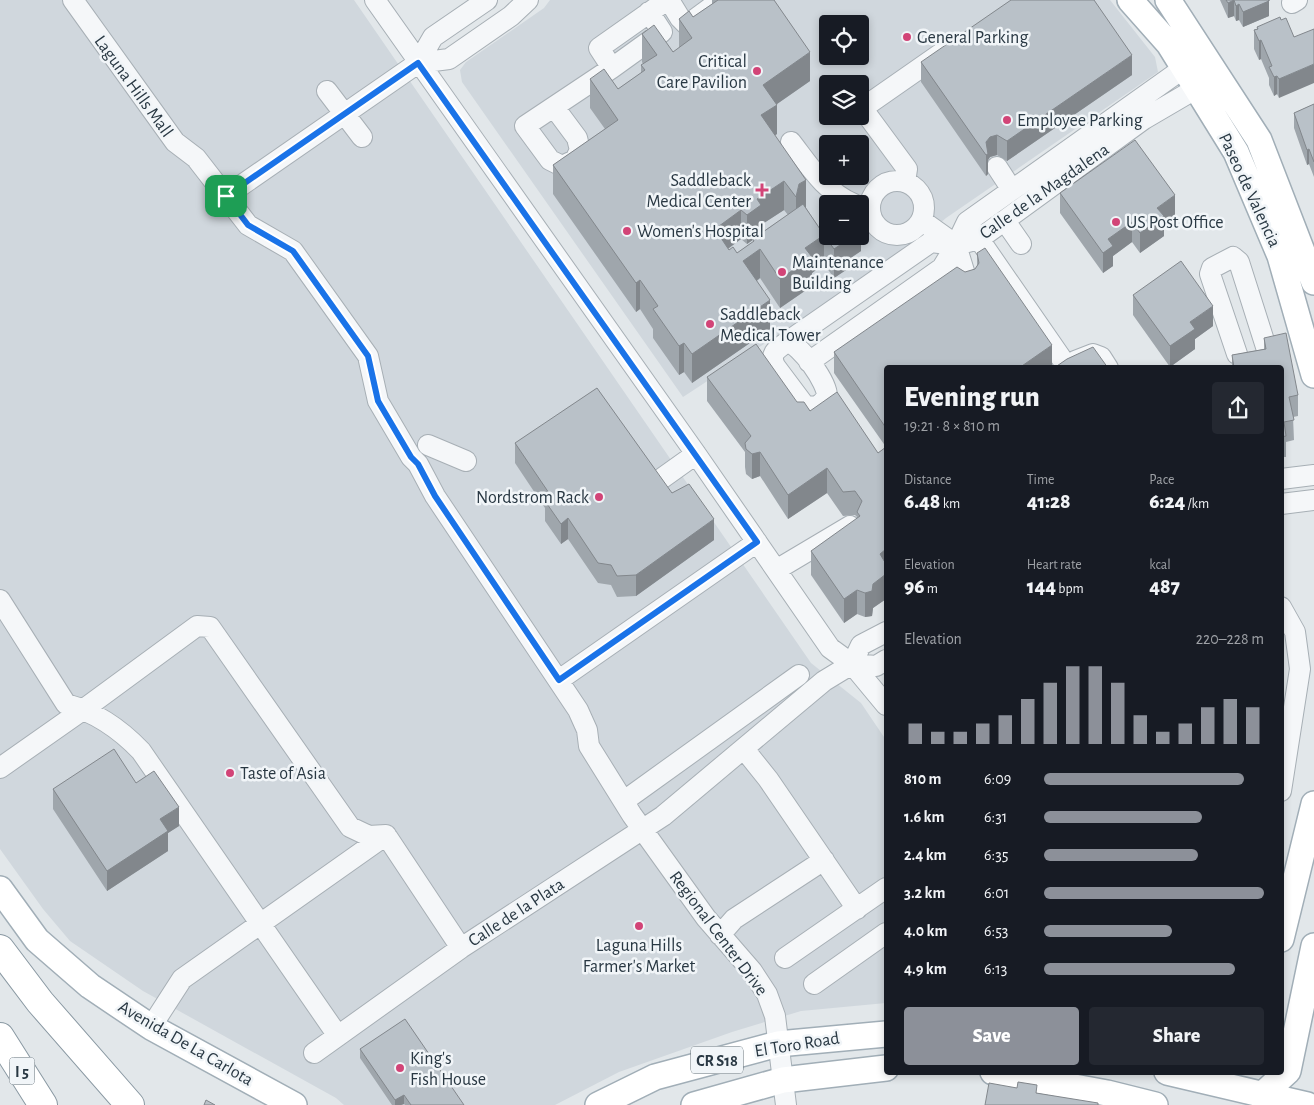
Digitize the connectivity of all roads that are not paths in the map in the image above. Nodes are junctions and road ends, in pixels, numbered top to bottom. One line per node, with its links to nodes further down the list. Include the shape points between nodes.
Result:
1 (375, 0): 10 (street)
2 (487, 0): 10 (street, via 433,37)
3 (528, 0): 10 (street, via 512,16 448,59)
4 (668, 0): 5 (street, via 687,25); 13 (street, via 599,48 612,68)
5 (721, 0)
6 (1130, 0): 11 (main road, Paseo de Valencia, via 1168,44)
7 (1168, 0): 11 (main road, Paseo de Valencia)
8 (74, 1): 21 (street, Laguna Hills Mall, via 175,142 196,158)
9 (957, 43): 18 (street, via 867,105 865,112 907,169)
10 (418, 63): 14 (street); 40 (street)
11 (1200, 72): 19 (street, Calle de la Magdalena); 25 (street, Calle de la Magdalena, via 1144,119); 30 (main road, Paseo de Valencia, via 1259,140); 38 (main road, Paseo de Valencia, via 1280,256)
12 (327, 91): 14 (street)
13 (554, 107)
14 (345, 114): 15 (street); 21 (street)
15 (362, 137)
16 (791, 142): 20 (street, via 816,175)
17 (1001, 165): 19 (street)
18 (905, 182): 22 (street, via 881,186); 24 (street, via 919,193 924,211)
19 (1016, 187): 26 (street, Calle de la Magdalena)
20 (843, 195)
21 (226, 196): 56 (street, Laguna Hills Mall, via 248,225 293,251 368,356 378,401 411,457)
22 (869, 199)
23 (869, 217): 24 (street, via 876,226 891,234 909,232)
24 (921, 220): 29 (street)
25 (1005, 221): 27 (street, Calle de la Magdalena); 28 (street)
26 (967, 222): 27 (street); 29 (street, Calle de la Magdalena)
27 (979, 240): 29 (street, Calle de la Magdalena); 35 (street)
28 (1020, 244)
29 (965, 266): 31 (street, via 931,242); 34 (street, via 942,268)
30 (1314, 282)
31 (787, 342): 34 (street, via 796,346); 34 (street, via 773,353 773,362 805,406 814,408 824,401 827,392)
32 (1266, 347): 33 (street, via 1239,262 1233,257 1212,268 1210,274)
33 (1237, 354)
34 (809, 362)
35 (1063, 365)
36 (1066, 365): 37 (street, via 1093,354 1101,357)
37 (1106, 365)
38 (1314, 375)
39 (428, 444): 41 (street)
40 (696, 454): 44 (street); 48 (street)
41 (466, 461)
42 (1314, 475): 43 (street)
43 (1284, 478)
44 (660, 479)
45 (1314, 500): 46 (street)
46 (1284, 504)
47 (850, 526): 49 (street)
48 (757, 542): 49 (street); 56 (street)
49 (776, 570): 54 (street, via 833,652)
50 (0, 600): 58 (street, via 66,704)
51 (1284, 612): 61 (street, via 1295,632 1300,670)
52 (884, 633): 54 (street, Calle de la Plata, via 861,645)
53 (884, 661): 54 (street, via 875,666)
54 (852, 664): 57 (street); 59 (street, Calle de la Plata, via 824,680)
55 (799, 675): 62 (street)
56 (559, 680): 62 (street, Laguna Hills Mall, via 578,710 587,730 589,746)
57 (884, 703)
58 (84, 709): 60 (street); 65 (street, via 197,626 210,627 350,827 369,836); 72 (street, via 128,737 141,751)
59 (744, 749): 64 (street, Calle de la Plata, via 692,794); 66 (street)
60 (0, 768)
61 (1284, 772)
62 (624, 801): 64 (street, Laguna Hills Mall)
63 (1313, 816): 67 (main road)
64 (641, 829): 74 (street, Regional Center Drive); 77 (street, Calle de la Plata)
65 (386, 835): 72 (street); 77 (street, Calle de la Plata)
66 (824, 860): 71 (street); 74 (street, via 734,920)
67 (1296, 875): 70 (main road); 73 (main road)
68 (0, 889): 82 (main road, Avenida De La Carlota, via 37,940 90,986)
69 (884, 889): 71 (street)
70 (1284, 889)
71 (857, 908): 79 (street)
72 (261, 924): 82 (street, via 182,979); 84 (street)
73 (1284, 926)
74 (720, 935): 86 (street, Regional Center Drive, via 768,994)
75 (884, 935): 81 (street)
76 (1314, 946): 80 (main road)
77 (461, 948): 84 (street)
78 (0, 949): 97 (highway, via 40,1002)
79 (785, 958)
80 (1311, 978): 89 (main road, via 1288,1071)
81 (814, 984)
82 (151, 1027): 98 (main road, Avenida De La Carlota)
83 (884, 1034): 86 (main road, El Toro Road / CR S18)
84 (338, 1036): 87 (street)
85 (0, 1037): 96 (highway, I 5)
86 (778, 1044): 93 (street, Regional Center Drive); 99 (main road, El Toro Road / CR S18, via 655,1077)
87 (314, 1053)
88 (884, 1068): 93 (main road, El Toro Road / CR S18)
89 (1284, 1074)
90 (1010, 1075): 95 (main road, via 1107,1092)
91 (1282, 1075): 94 (main road)
92 (1197, 1076): 94 (main road)
93 (783, 1080): 100 (main road, El Toro Road / CR S18); 101 (street, Regional Center Drive)
94 (1260, 1091): 102 (main road)
95 (1151, 1104)
96 (43, 1105)
97 (130, 1105)
98 (294, 1105)
99 (598, 1105)
100 (694, 1105)
101 (786, 1105)
102 (1307, 1105)

